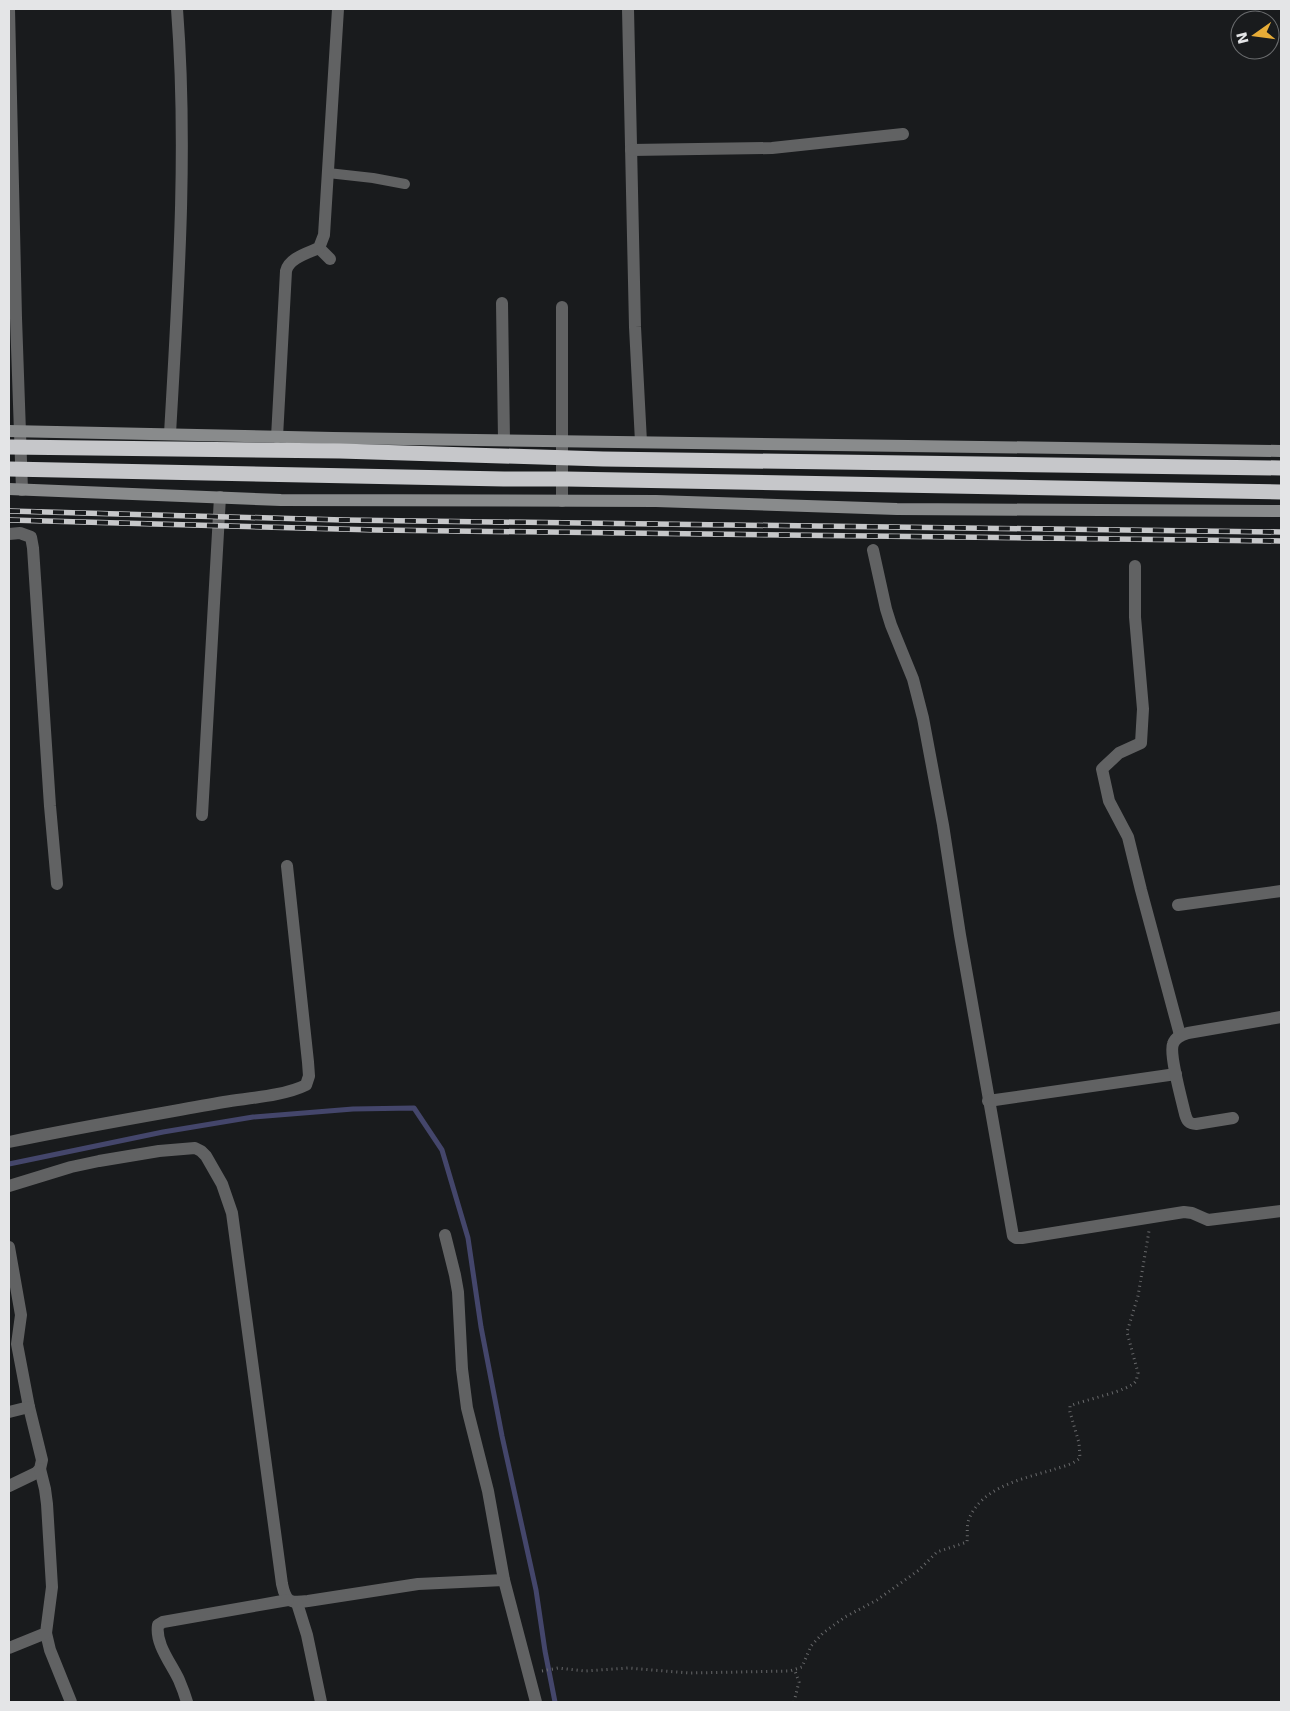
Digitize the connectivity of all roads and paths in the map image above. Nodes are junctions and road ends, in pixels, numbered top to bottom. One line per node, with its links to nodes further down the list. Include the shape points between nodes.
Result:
1 (9, 9): 13 (street, via 16,318)
2 (176, 9): 14 (street, via 182,162)
3 (338, 9): 7 (street)
4 (628, 9): 6 (street)
5 (903, 134): 6 (street, via 772,148)
6 (631, 150): 18 (street)
7 (328, 173): 8 (lane); 9 (street, via 324,235)
8 (405, 184)
9 (319, 248): 10 (street); 15 (street, via 292,261 286,271)
10 (330, 259)
11 (502, 302): 16 (street)
12 (562, 306): 17 (street)
13 (15, 431): 14 (street); 24 (street)
14 (170, 434): 15 (street)
15 (276, 437): 16 (street)
16 (504, 440): 17 (street)
17 (561, 440): 18 (street); 27 (street)
18 (641, 442): 20 (street)
19 (9, 447): 21 (highway)
20 (1281, 451)
21 (1281, 468)
22 (9, 469): 25 (highway)
23 (9, 489): 24 (street)
24 (22, 490): 26 (street)
25 (1281, 492)
26 (220, 497): 27 (street); 32 (street)
27 (562, 501): 28 (street, via 896,509)
28 (1281, 511)
29 (9, 534): 34 (street, via 31,536 33,548)
30 (872, 550): 40 (street, via 891,625 914,679 923,718)
31 (1136, 566): 38 (street, via 1135,617 1143,709 1141,743 1119,753 1102,769 1109,801 1128,837)
32 (202, 814)
33 (287, 866): 42 (street, via 308,1062 306,1085 297,1090)
34 (57, 884)
35 (1281, 891): 36 (street)
36 (1178, 905)
37 (1281, 1017): 38 (street)
38 (1180, 1036): 39 (street, via 1172,1044)
39 (1176, 1074): 40 (street); 41 (street, via 1189,1122 1196,1124)
40 (988, 1101): 45 (street, via 1014,1237)
41 (1233, 1118)
42 (9, 1142)
43 (9, 1186): 54 (street, via 86,1163 158,1151 195,1148 206,1156 222,1184 232,1212 282,1584 285,1596)
44 (1281, 1211): 45 (street, via 1208,1220 1188,1212)
45 (1151, 1217): 58 (path, via 1138,1296 1128,1328 1137,1378 1122,1390 1070,1406 1080,1458 1007,1484 989,1494 968,1520 967,1542 935,1554 919,1570 877,1600 845,1617 823,1634 812,1646 802,1667)
46 (445, 1236): 53 (street, via 458,1292 467,1408 488,1491)
47 (9, 1247): 48 (street, via 21,1315)
48 (13, 1345): 49 (street)
49 (29, 1407): 50 (street); 51 (street, via 42,1460)
50 (9, 1412)
51 (40, 1469): 52 (street); 55 (street, via 45,1489 52,1587)
52 (9, 1486)
53 (504, 1580): 54 (street, via 436,1582); 62 (street)
54 (292, 1601): 60 (street, via 158,1625 161,1645); 61 (street, via 307,1635)
55 (46, 1633): 56 (street); 59 (street)
56 (9, 1648)
57 (538, 1671): 58 (path, via 628,1668 688,1673)
58 (795, 1671): 63 (path, via 799,1682)
59 (70, 1702)
60 (187, 1702)
61 (321, 1702)
62 (532, 1702)
63 (794, 1702)

